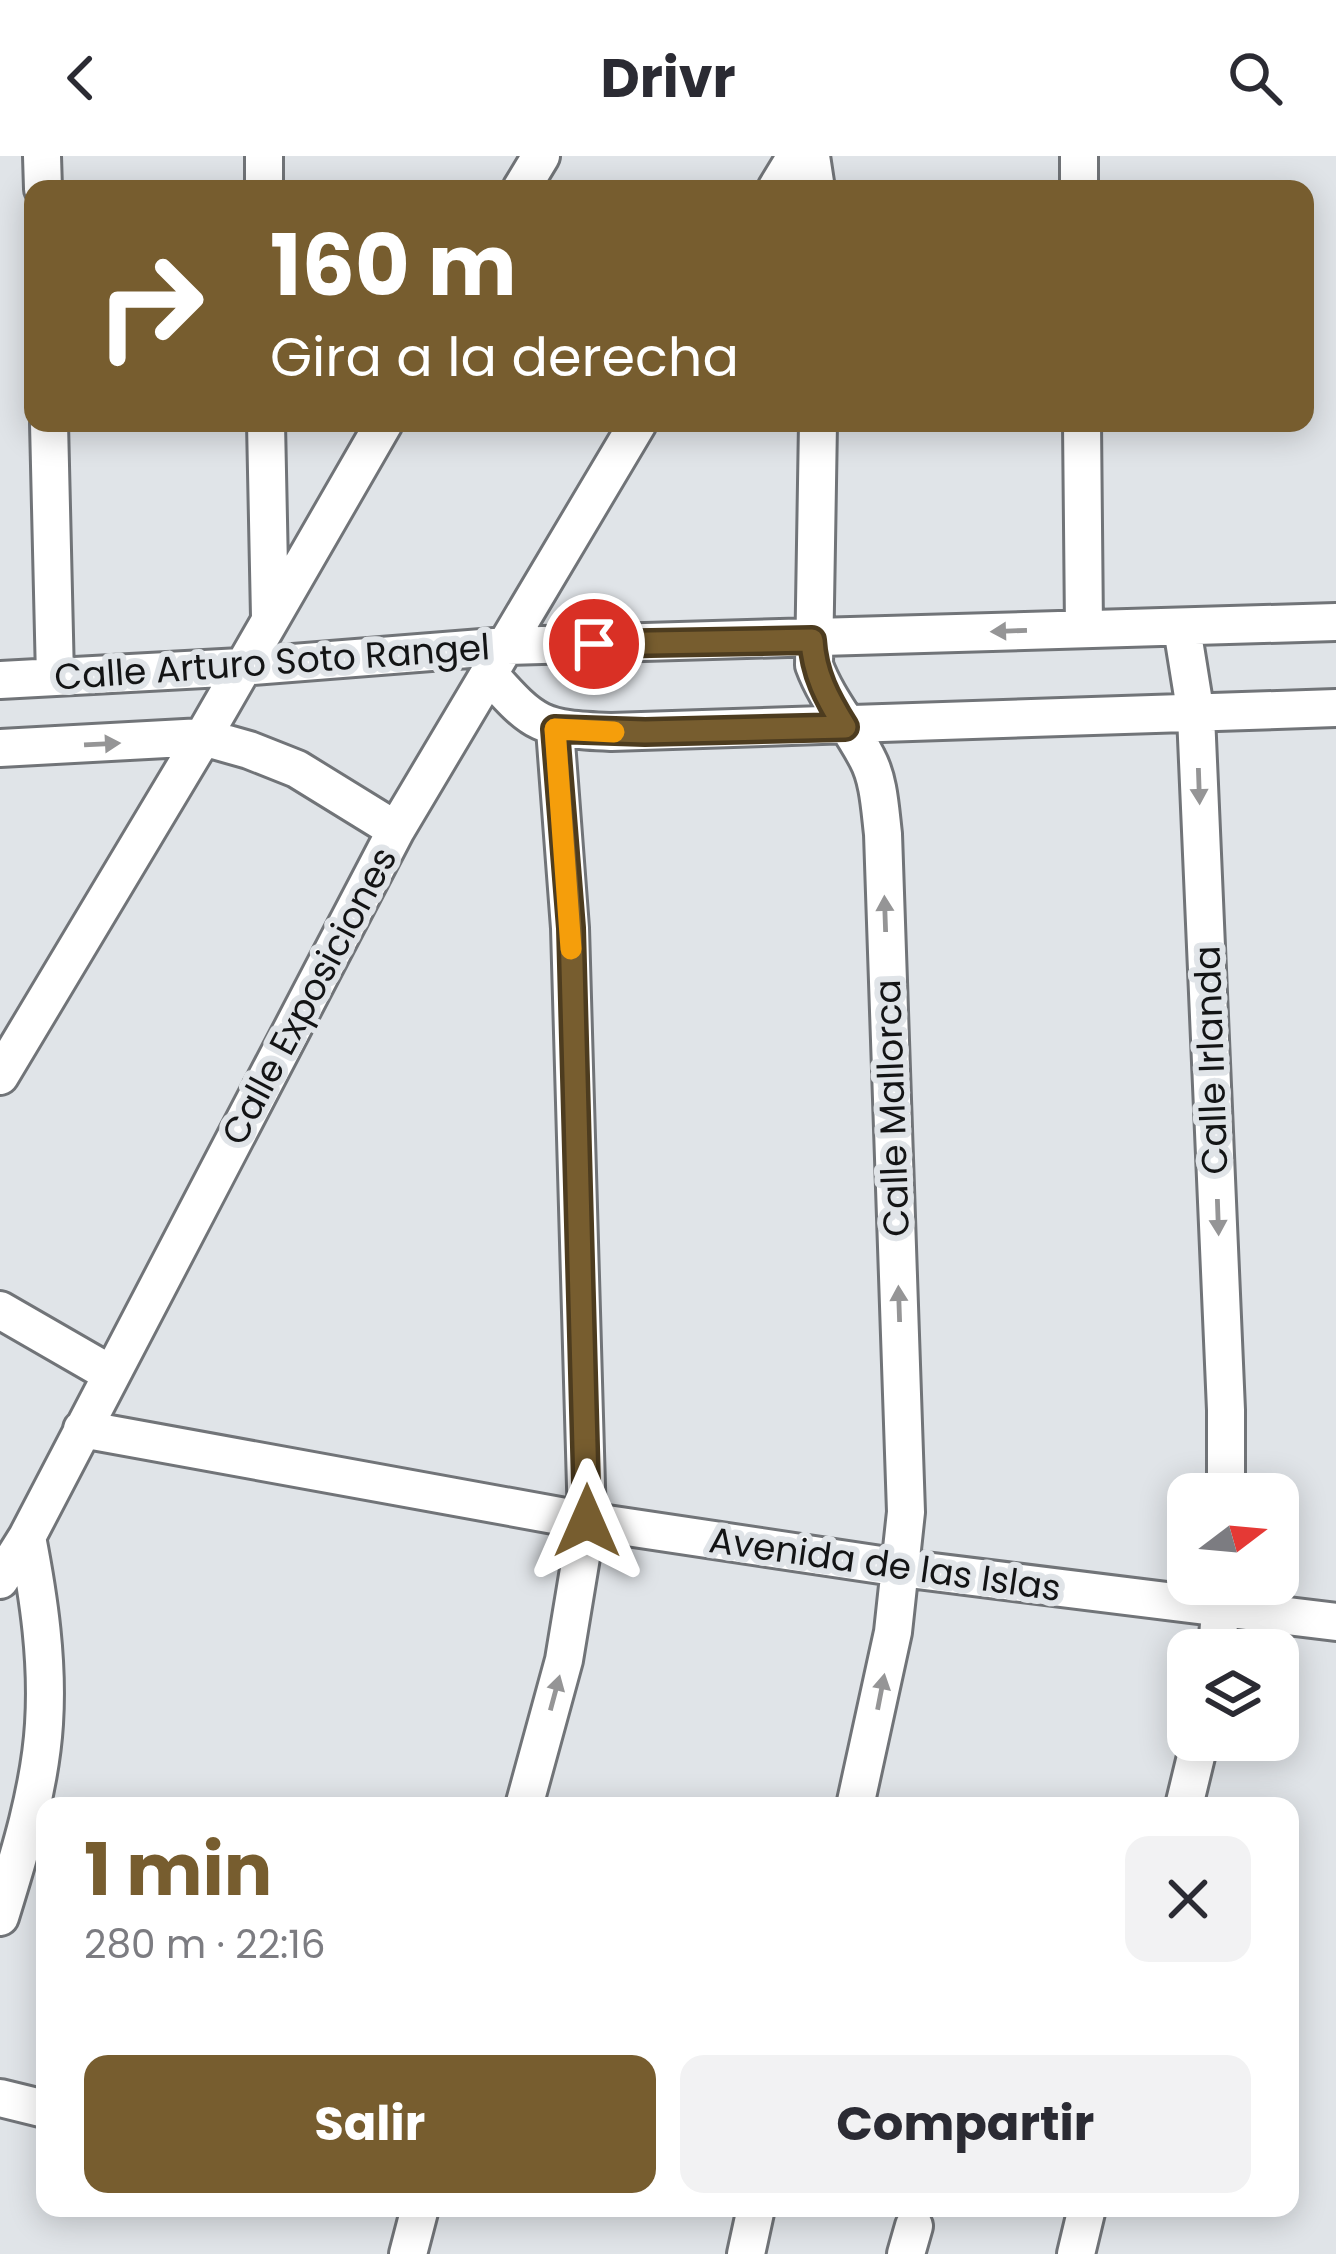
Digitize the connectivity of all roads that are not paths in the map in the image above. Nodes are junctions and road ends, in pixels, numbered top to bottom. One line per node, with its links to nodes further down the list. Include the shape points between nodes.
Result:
1 (49, 432): 14 (street)
2 (266, 432): 7 (street)
3 (379, 432): 7 (street)
4 (633, 432): 12 (street, Calle Exposiciones)
5 (818, 432): 11 (street, Calle Mallorca)
6 (1082, 432): 9 (street)
7 (270, 619): 13 (street)
8 (1336, 622): 10 (street, Calle Arturo Soto Rangel)
9 (1084, 628): 10 (street, Calle Arturo Soto Rangel); 11 (street, Calle Arturo Soto Rangel, one-way to 11)
10 (1182, 628): 17 (street, Calle Irlanda)
11 (812, 640): 12 (street, Calle Arturo Soto Rangel); 18 (street, Calle Mallorca, via 824,692)
12 (498, 660): 13 (street, Calle Arturo Soto Rangel); 19 (street, via 530,719); 22 (street, Calle Exposiciones)
13 (242, 667): 14 (street, Calle Arturo Soto Rangel); 20 (street)
14 (56, 677): 15 (street, Calle Arturo Soto Rangel)
15 (0, 680)
16 (1336, 708): 17 (street)
17 (1196, 715): 18 (street); 27 (street, Calle Irlanda, one-way to 27)
18 (845, 727): 19 (street); 30 (street, Calle Mallorca, one-way to 18, via 906,1512 883,834 868,759)
19 (555, 729): 28 (street, via 571,928)
20 (203, 737): 21 (street, Calle Arturo Soto Rangel, one-way to 20); 22 (street, Calle Arturo Soto Rangel, via 297,770); 23 (street)
21 (0, 748)
22 (396, 830): 25 (street, Calle Exposiciones)
23 (0, 1076)
24 (0, 1310): 25 (street)
25 (111, 1374): 26 (street, Calle Exposiciones)
26 (82, 1430): 28 (street, Avenida de las Islas); 29 (street, Calle Exposiciones)
27 (1226, 1473)
28 (587, 1521): 30 (street, Avenida de las Islas); 36 (street, one-way to 28, via 564,1660)
29 (27, 1537): 31 (street, Calle Exposiciones); 39 (street, via 39,1600 44,1726)
30 (901, 1568): 32 (street, Avenida de las Islas); 37 (street, Calle Mallorca, one-way to 30)
31 (0, 1580)
32 (1167, 1592)
33 (1258, 1605): 34 (street, Avenida de las Islas)
34 (1336, 1622)
35 (1195, 1761): 38 (street)
36 (526, 1797)
37 (857, 1797)
38 (1186, 1797)
39 (0, 1917)
40 (0, 2098): 41 (street)
41 (36, 2107)
42 (417, 2217): 45 (street)
43 (754, 2217): 46 (street)
44 (1085, 2217): 47 (street)
45 (408, 2254)
46 (746, 2254)
47 (1076, 2254)

